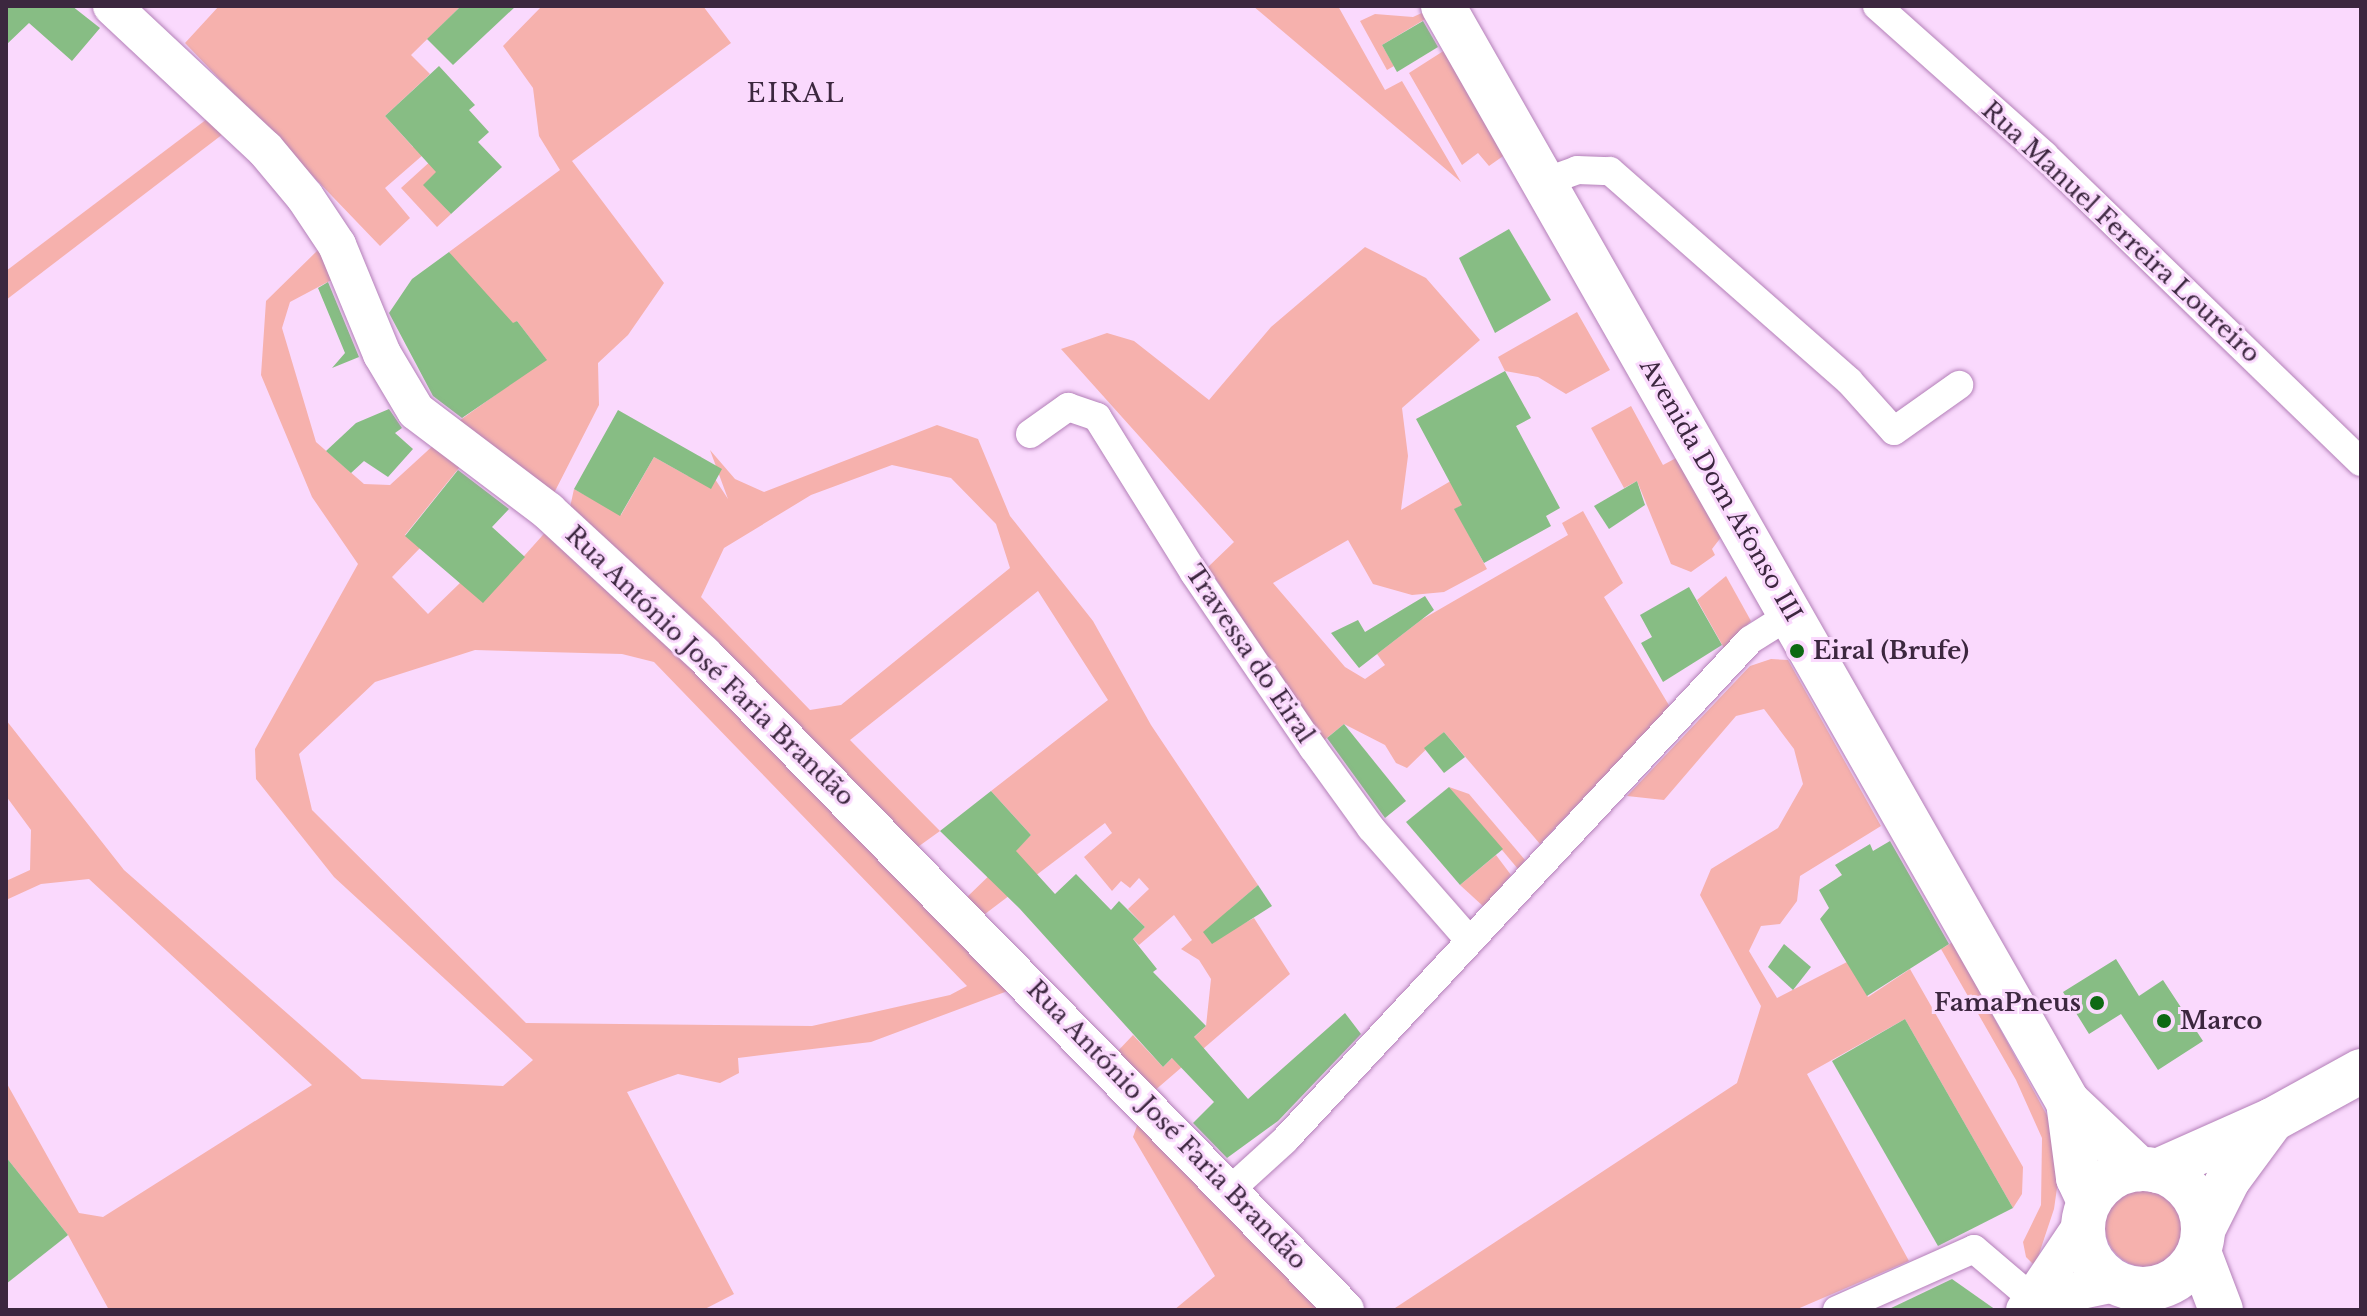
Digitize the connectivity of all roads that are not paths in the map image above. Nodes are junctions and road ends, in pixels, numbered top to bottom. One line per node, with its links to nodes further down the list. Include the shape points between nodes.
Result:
1 (112, 6): 14 (street, Rua António José Faria Brandão, via 255,139 305,197 337,245 382,354 416,411 548,511 692,643)
2 (1443, 6): 4 (main road, Avenida Dom Afonso III)
3 (1877, 6): 7 (street, Rua Manuel Ferreira Loureiro, via 2044,155)
4 (1542, 183): 5 (street, via 1577,170 1610,171 1849,381 1894,431); 8 (main road, Avenida Dom Afonso III)
5 (1959, 385)
6 (1030, 434): 9 (street, Travessa do Eiral, via 1068,407 1097,417 1194,573 1313,748 1371,828)
7 (2361, 462)
8 (1793, 613): 9 (street, via 1750,640); 11 (main road, Avenida Dom Afonso III)
9 (1470, 941): 14 (street, via 1284,1141)
10 (2361, 1071): 12 (main road)
11 (2068, 1102): 13 (main road, Avenida Dom Afonso III); 15 (main road, Avenida Dom Afonso III)
12 (2272, 1120): 13 (main road); 16 (main road, via 2228,1180)
13 (2148, 1170): 15 (main road, via 2110,1179); 16 (main road, via 2185,1186 2202,1214)
14 (1229, 1191): 19 (street, Rua António José Faria Brandão)
15 (2086, 1213): 17 (main road, via 2090,1259); 18 (street)
16 (2201, 1241): 17 (main road, via 2182,1277); 21 (main road)
17 (2137, 1294): 18 (street, via 2099,1290)
18 (2030, 1305): 20 (street, via 1974,1249)
19 (1345, 1310)
20 (1837, 1310)
21 (2221, 1310)

